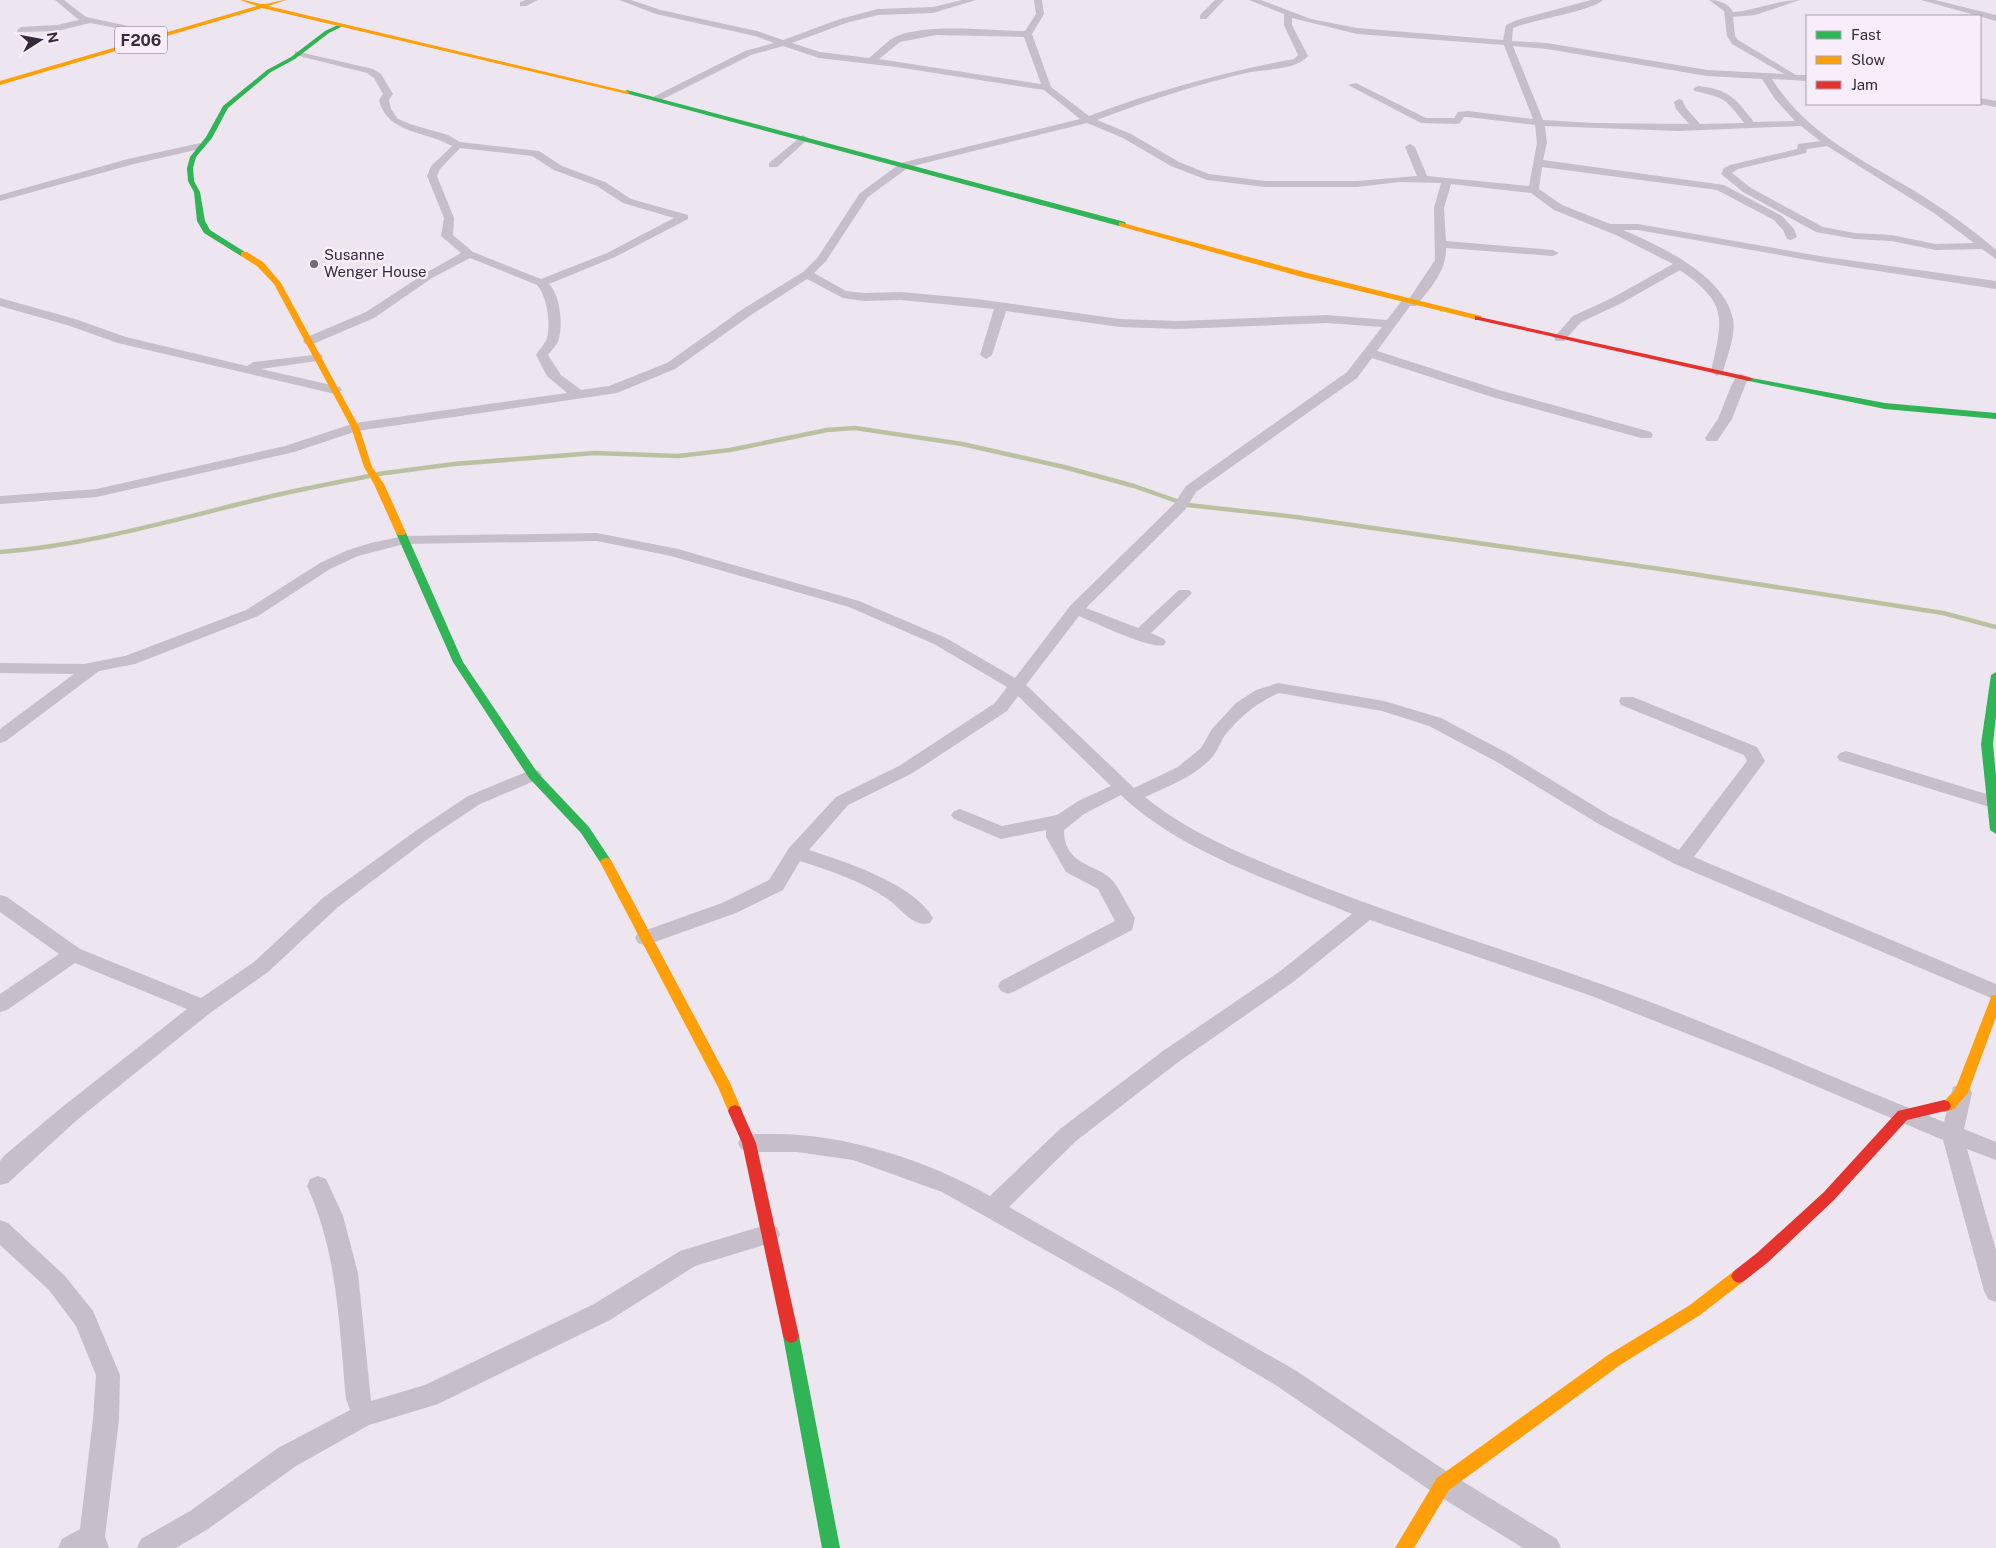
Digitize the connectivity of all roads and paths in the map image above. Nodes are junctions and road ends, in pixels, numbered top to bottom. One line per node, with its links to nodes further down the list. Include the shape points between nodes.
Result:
1 (59, 0): 21 (street, via 76,16)
2 (243, 0): 16 (main road)
3 (282, 0): 16 (main road, F206)
4 (534, 0): 15 (street)
5 (623, 0): 27 (street)
6 (972, 0): 27 (street, via 933,10 866,14)
7 (1038, 0): 26 (street, via 1040,14)
8 (1220, 0): 19 (street)
9 (1268, 0): 14 (street)
10 (1599, 0): 28 (street, via 1519,22 1509,27)
11 (1713, 0): 18 (street, via 1728,10)
12 (1796, 0): 18 (street)
13 (1925, 0): 20 (street)
14 (1255, 1): 17 (street)
15 (523, 4)
16 (261, 5): 23 (main road); 25 (main road, F206)
17 (1288, 14): 28 (street, via 1325,25 1376,33); 42 (street, via 1288,25 1302,56 1297,61 1248,70 1143,99)
18 (1729, 15): 31 (street, via 1731,36 1735,42)
19 (1203, 17)
20 (1995, 18): 22 (street)
21 (88, 21): 24 (street, via 57,28); 25 (street)
22 (1981, 22)
23 (342, 25): 29 (main road); 38 (main road)
24 (21, 30)
25 (162, 34): 34 (main road, F206)
26 (1028, 34): 30 (street, via 917,34 897,40); 36 (street)
27 (780, 42): 30 (street, via 819,55); 38 (street, via 726,63)
28 (1507, 42): 32 (street, via 1584,51 1694,72); 44 (street)
29 (298, 53): 49 (street, via 370,71 383,82 388,94 384,100 386,109 395,121); 50 (main road, via 269,71 225,107 209,138)
30 (870, 61): 36 (street)
31 (1796, 76): 32 (street); 33 (street)
32 (1766, 77): 43 (street, via 1771,87)
33 (1806, 78)
34 (0, 83)
35 (1353, 86): 44 (street, via 1431,122 1457,121 1461,114 1468,114)
36 (1047, 88): 42 (street)
37 (1698, 89): 45 (street, via 1727,95)
38 (656, 99): 47 (main road)
39 (1981, 101): 41 (street)
40 (1679, 102): 46 (street)
41 (1996, 104)
42 (1088, 120): 54 (street); 55 (street, via 1127,136 1192,172 1221,179 1265,184)
43 (1804, 122): 45 (street); 48 (street)
44 (1540, 124): 46 (street, via 1607,128); 52 (street, via 1542,143)
45 (1752, 126): 46 (street)
46 (1696, 127)
47 (803, 138): 53 (street); 54 (main road)
48 (1831, 143): 62 (street, via 1872,172 1935,208); 62 (street, via 1802,146 1802,151 1734,167 1726,174 1747,190 1820,230 1891,238 1936,248)
49 (458, 145): 64 (street, via 435,168 432,181 449,218 447,236); 68 (street, via 535,153 558,168 601,184 627,201 684,217 611,255)
50 (200, 146): 58 (street, via 132,161); 75 (main road, via 190,168 200,221 207,230 260,264)
51 (1410, 148): 55 (street)
52 (1538, 163): 57 (street); 60 (street, via 1714,185 1778,218)
53 (773, 165)
54 (905, 165): 67 (street, via 864,195 822,259); 71 (main road)
55 (1423, 180): 56 (street)
56 (1447, 180): 57 (street); 61 (street, via 1439,208)
57 (1534, 190): 59 (street, via 1554,206)
58 (0, 198)
59 (1604, 225): 66 (street); 69 (street, via 1638,227 1826,260)
60 (1791, 237)
61 (1442, 244): 63 (street); 71 (street, via 1441,260 1427,284)
62 (1985, 246): 65 (street)
63 (1553, 253)
64 (469, 254): 68 (street); 75 (street, via 370,314)
65 (1996, 256)
66 (1680, 265): 74 (street, via 1577,319); 80 (street, via 1718,297 1724,310 1726,330)
67 (807, 274): 72 (street, via 842,294); 83 (street, via 746,312 671,366 612,390)
68 (541, 283): 83 (street, via 549,291 554,319 553,339 542,355 545,364 561,383)
69 (1996, 285)
70 (0, 302): 79 (street, via 122,340)
71 (1410, 302): 73 (street); 74 (main road)
72 (1000, 306): 73 (street, via 1128,324 1327,319); 77 (street)
73 (1391, 324): 76 (street)
74 (1560, 338): 80 (main road)
75 (309, 341): 78 (main road)
76 (1370, 353): 86 (street, via 1497,394); 91 (street, via 1352,375 1191,490 1180,507)
77 (986, 356)
78 (317, 357): 79 (street); 82 (main road)
79 (242, 368): 82 (street)
80 (1716, 372): 81 (main road)
81 (1742, 378): 84 (main road, via 1885,406); 87 (street, via 1725,419)
82 (336, 390): 85 (main road)
83 (578, 394): 85 (street)
84 (1996, 416)
85 (355, 427): 88 (street, via 289,449 97,493); 89 (main road, via 368,468 379,484)
86 (1646, 435)
87 (1712, 438)
88 (0, 500)
89 (404, 540): 94 (street, via 371,546 325,566 270,603 232,622 129,660); 97 (street, via 597,537 674,552 854,604 940,640); 101 (main road, via 458,662)
90 (1184, 593): 92 (street)
91 (1076, 608): 92 (street); 97 (street)
92 (1139, 636): 93 (street)
93 (1158, 642)
94 (96, 666): 95 (street); 99 (street)
95 (0, 668)
96 (1996, 675): 103 (main road, via 1987,744)
97 (1017, 686): 102 (street); 107 (street, via 1001,707 940,748 905,770 842,801)
98 (1627, 702): 108 (street, via 1751,752 1756,761)
99 (0, 737)
100 (1846, 757): 103 (street)
101 (533, 775): 112 (main road, via 585,830 616,880); 118 (street, via 474,800 423,834 331,902 261,967)
102 (1128, 792): 105 (street, via 1081,807); 108 (street, via 1184,772 1207,752 1218,732 1242,707 1278,688 1384,706 1434,722 1503,758 1603,819); 110 (street, via 1179,831)
103 (1994, 803): 106 (main road)
104 (960, 815): 105 (street, via 1001,834)
105 (1060, 821): 114 (street, via 1054,829 1063,853 1073,866 1104,884 1125,918 1125,925)
106 (1996, 830)
107 (796, 853): 111 (street, via 862,874 907,902); 112 (street, via 776,885 729,908)
108 (1682, 859): 115 (street)
109 (0, 902): 113 (street)
110 (1367, 912): 120 (street, via 1596,990 1771,1058); 126 (street, via 1286,977 1170,1057 1068,1135)
111 (923, 918)
112 (645, 938): 122 (main road, via 725,1086)
113 (73, 954): 117 (street); 118 (street)
114 (1008, 986)
115 (1996, 992)
116 (1996, 1000): 119 (main road)
117 (0, 1004)
118 (203, 1007): 124 (street, via 69,1114)
119 (1961, 1094): 120 (main road, via 1949,1105); 121 (street)
120 (1903, 1115): 121 (street); 131 (main road, via 1829,1196 1762,1258 1695,1310 1614,1360)
121 (1952, 1134): 123 (street); 129 (street)
122 (749, 1143): 126 (street, via 797,1143 853,1151 950,1185); 128 (main road)
123 (1996, 1151)
124 (0, 1176)
125 (318, 1186): 130 (street, via 332,1216 346,1273 358,1399)
126 (991, 1208): 131 (street, via 1286,1378)
127 (0, 1230): 132 (street, via 57,1283 85,1319 108,1375 106,1419)
128 (769, 1234): 130 (street, via 688,1258 602,1312 429,1396); 134 (main road)
129 (1996, 1291)
130 (364, 1415): 133 (street, via 287,1457 199,1520)
131 (1443, 1484): 135 (main road); 136 (street)
132 (86, 1544)
133 (150, 1548)
134 (831, 1548)
135 (1404, 1548)
136 (1548, 1548)

